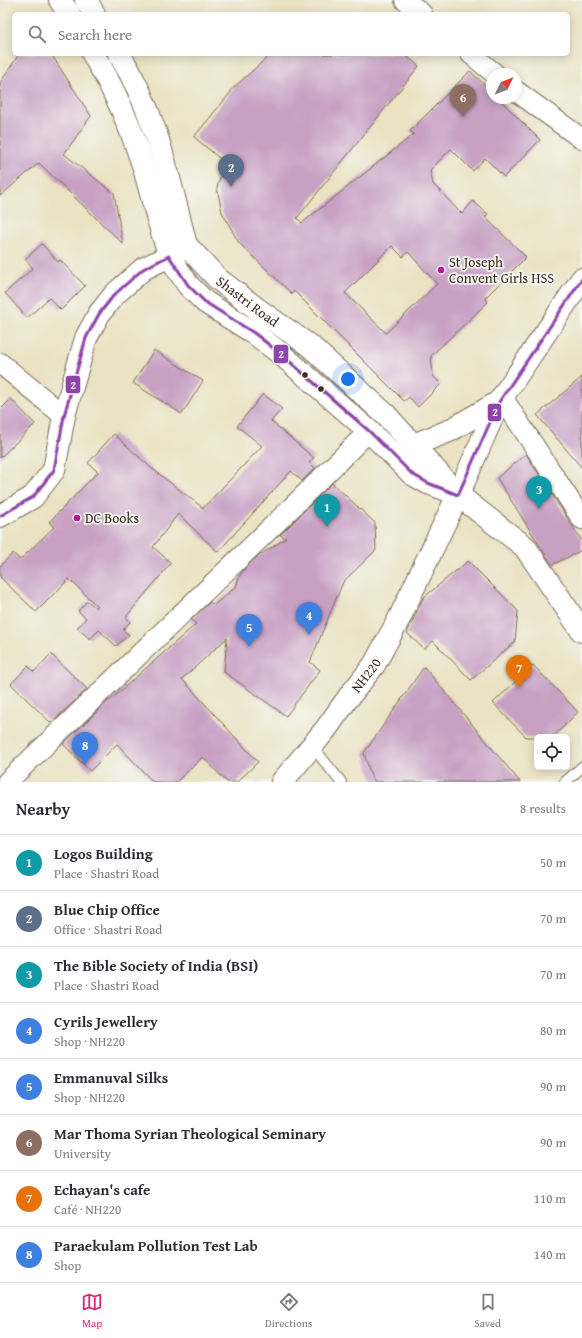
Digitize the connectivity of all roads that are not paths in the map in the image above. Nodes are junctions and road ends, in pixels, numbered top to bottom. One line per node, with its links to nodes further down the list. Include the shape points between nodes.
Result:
1 (60, 0): 4 (main road)
2 (86, 0): 5 (main road)
3 (405, 0): 6 (street)
4 (68, 12)
5 (93, 12)
6 (420, 12)
7 (94, 56): 13 (main road, Shastri Road, via 131,130 160,230)
8 (120, 56): 13 (main road, Shastri Road, via 150,112 173,191)
9 (473, 56): 10 (street)
10 (488, 68)
11 (522, 95): 12 (street)
12 (582, 139)
13 (177, 253): 17 (main road, via 143,269 114,295 99,314 86,338); 18 (main road, Shastri Road, via 188,286 205,302 254,332); 19 (main road, Shastri Road, via 218,279 310,346 386,415)
14 (582, 279): 16 (main road)
15 (0, 363): 17 (street)
16 (501, 400): 19 (main road, via 449,432); 20 (main road); 22 (street)
17 (64, 416): 21 (main road, via 54,470 33,497)
18 (369, 431): 20 (main road, Shastri Road, via 412,474); 26 (street)
19 (413, 445): 20 (main road, Shastri Road)
20 (458, 495): 23 (main road, via 524,547); 24 (main road, NH220, via 399,619 374,665)
21 (0, 516)
22 (582, 519)
23 (582, 630)
24 (312, 746): 27 (main road, NH220); 28 (lane)
25 (582, 767): 29 (lane)
26 (7, 782)
27 (282, 782)
28 (341, 782)
29 (565, 782)

